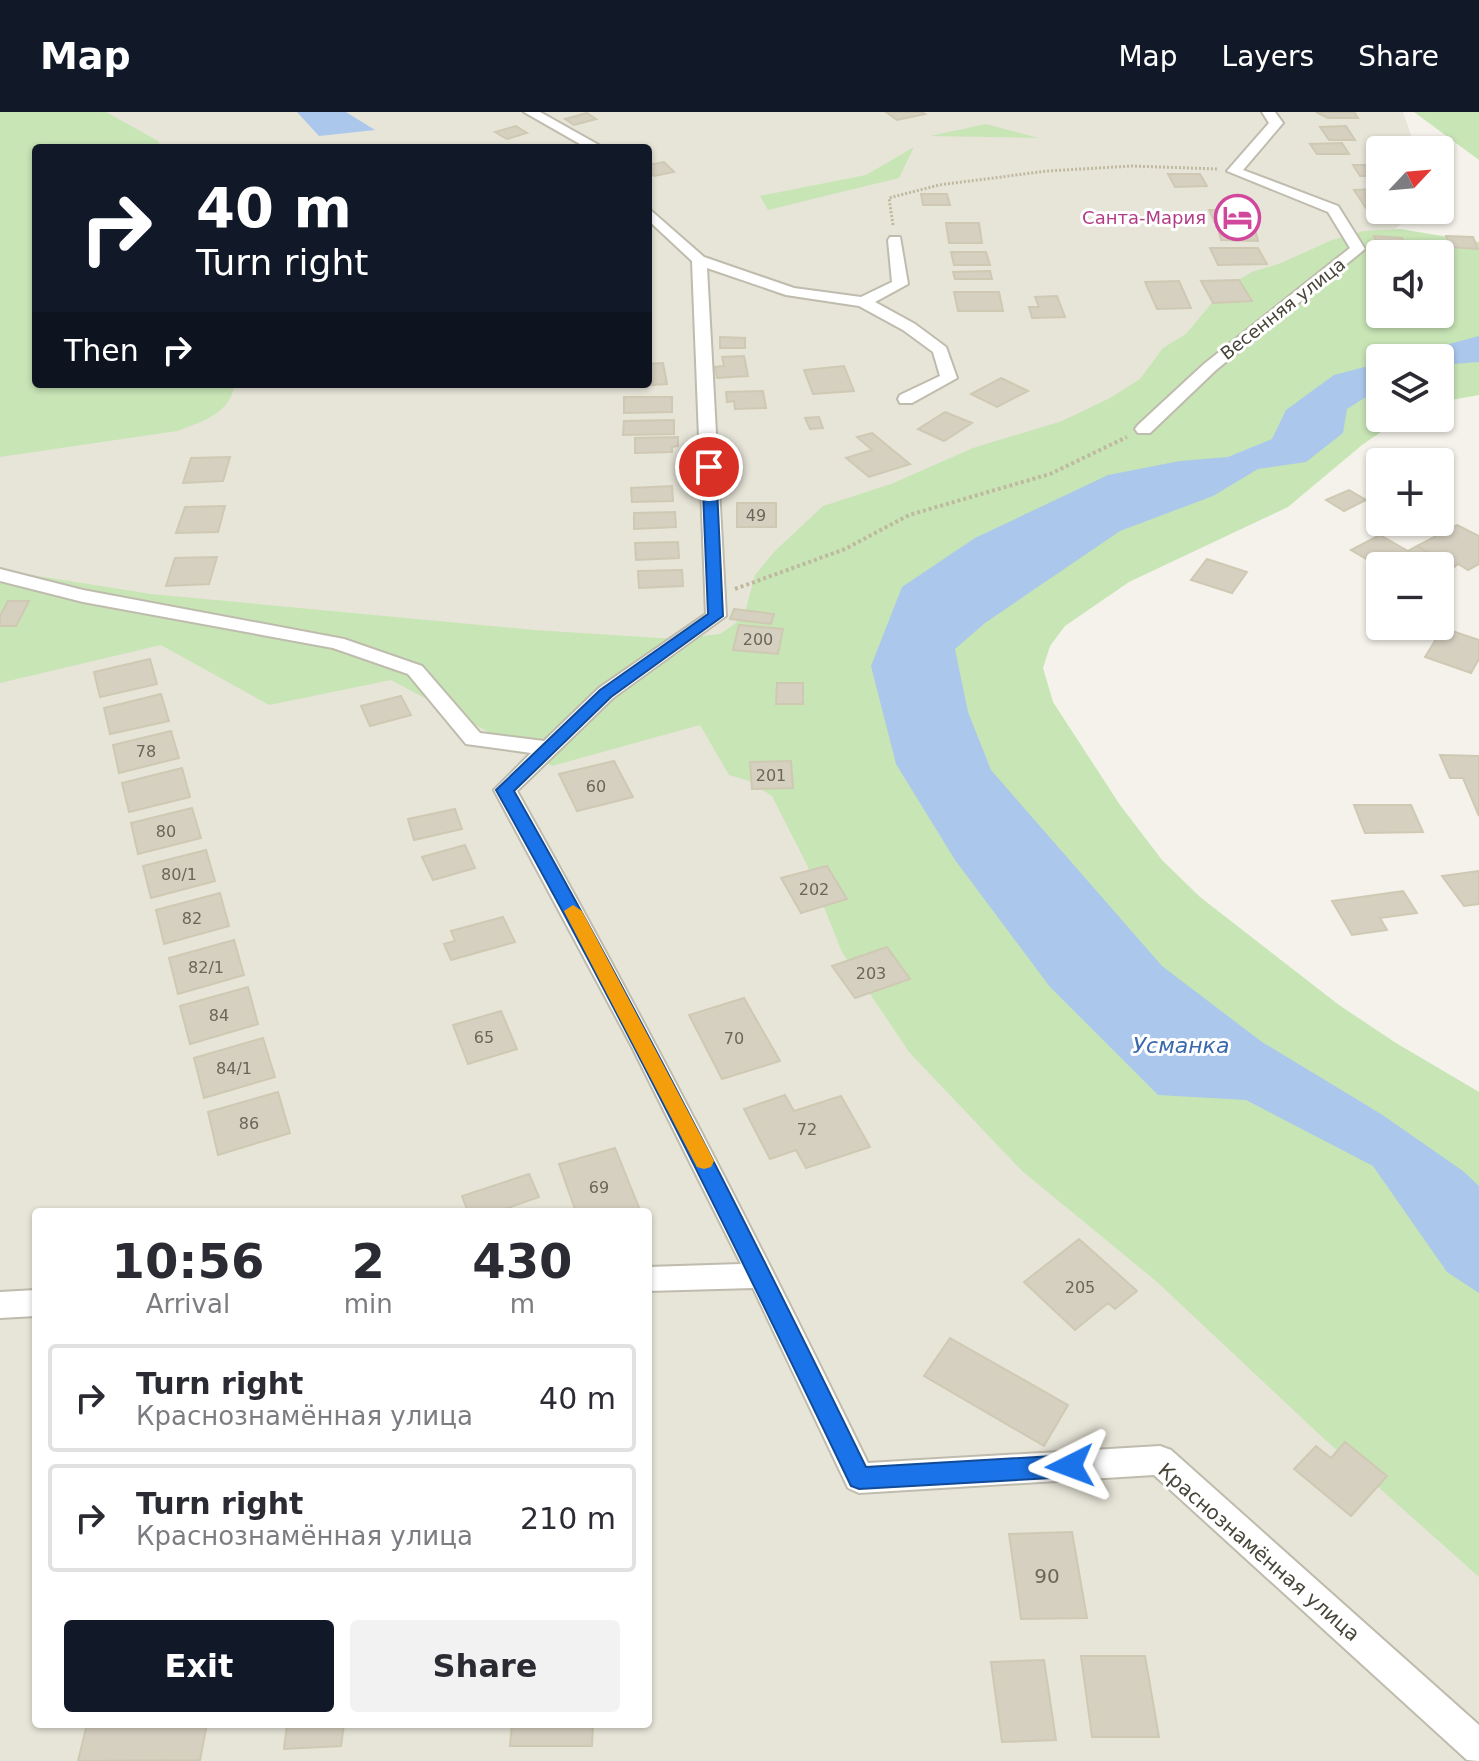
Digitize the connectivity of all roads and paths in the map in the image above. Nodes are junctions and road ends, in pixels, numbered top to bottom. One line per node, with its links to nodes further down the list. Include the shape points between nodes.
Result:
1 (530, 112): 3 (street)
2 (1268, 112): 4 (street, via 1276,123)
3 (590, 144)
4 (1234, 171): 6 (path, via 1167,164 1039,171 915,188 889,198); 10 (street, Весенняя улица, via 1333,209 1358,249 1210,367)
5 (652, 216): 7 (street)
6 (895, 240): 8 (street, via 900,284)
7 (699, 260): 8 (street, via 791,292); 12 (street)
8 (863, 302): 9 (street, via 940,350 949,378)
9 (906, 399)
10 (1144, 429): 12 (path, via 1050,474 909,515 845,549 736,588)
11 (0, 575): 13 (street, via 83,596 337,643 415,670 474,739)
12 (716, 616): 13 (street, Краснознамённая улица, via 606,693)
13 (548, 748): 14 (street, Краснознамённая улица, via 505,790 600,958)
14 (763, 1276): 15 (street); 18 (street, Краснознамённая улица, via 859,1478 1160,1460)
15 (652, 1279)
16 (32, 1303): 17 (street)
17 (0, 1305)
18 (1479, 1748)

